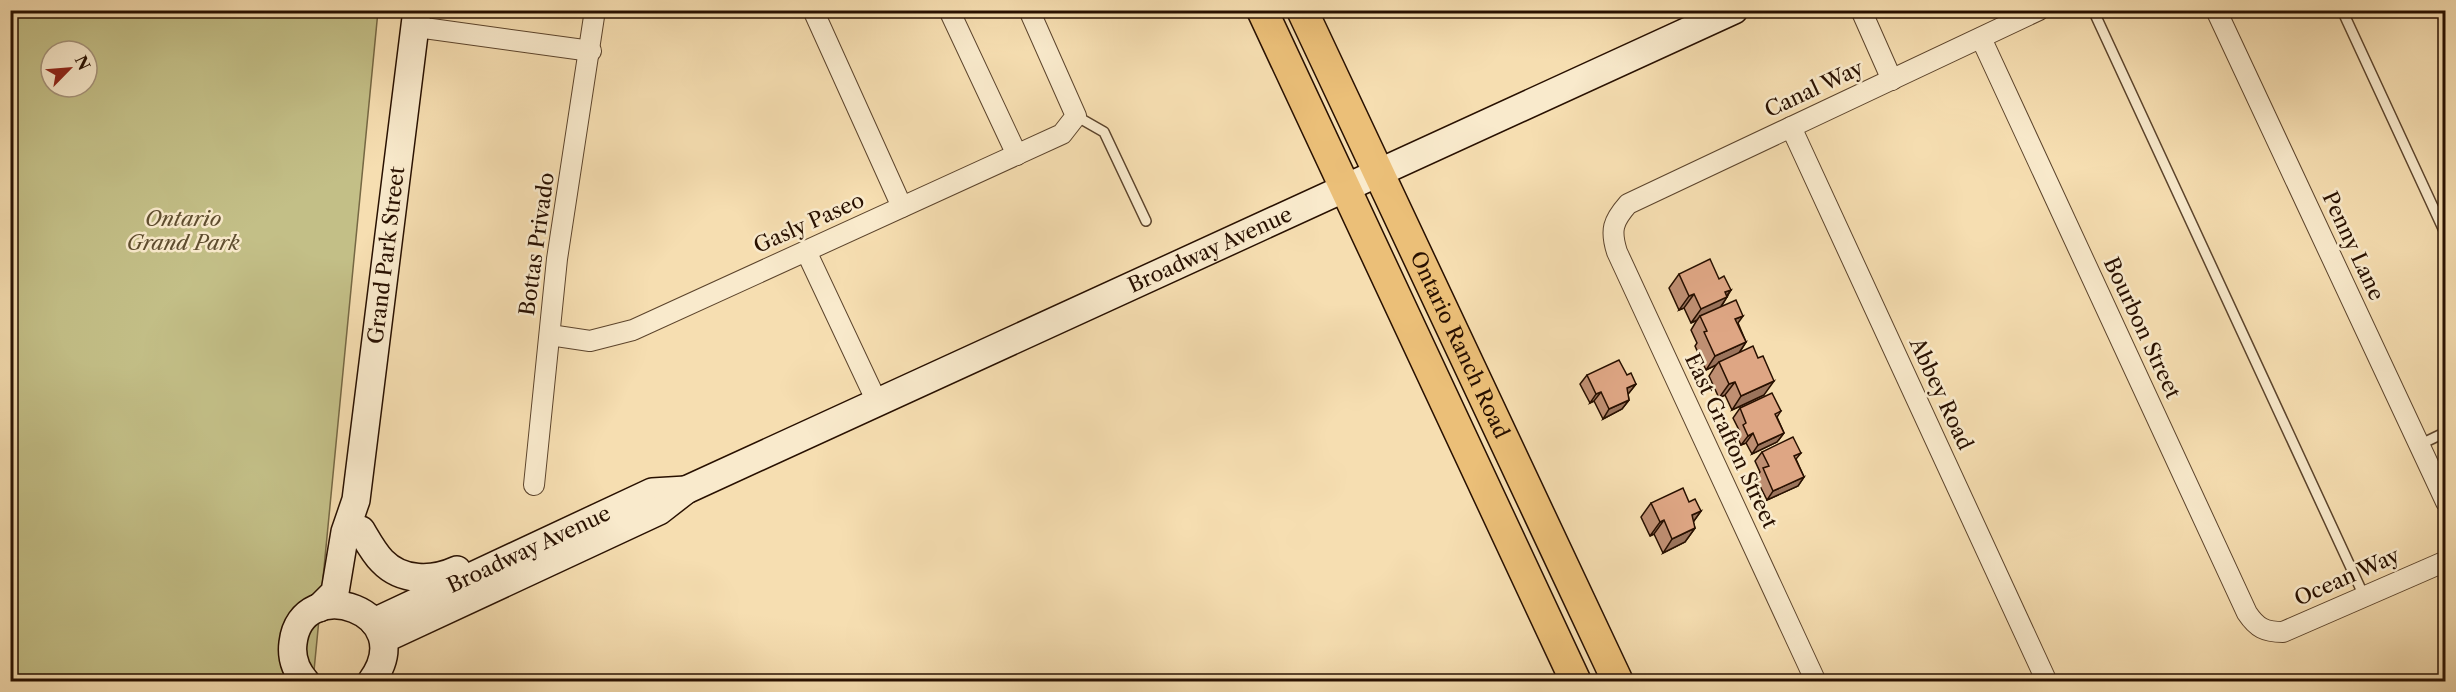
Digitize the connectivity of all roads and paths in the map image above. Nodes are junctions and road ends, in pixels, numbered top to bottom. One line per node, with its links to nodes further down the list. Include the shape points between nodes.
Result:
1 (595, 10): 16 (street, Bottas Privado)
2 (813, 10): 23 (street)
3 (949, 10): 20 (street)
4 (1029, 10): 18 (street)
5 (1262, 10): 22 (main road, Ontario Ranch Road)
6 (1285, 10): 21 (main road, via 1358,168)
7 (1302, 10): 21 (main road, Ontario Ranch Road)
8 (1734, 10): 21 (street, Broadway Avenue)
9 (1861, 10): 17 (street)
10 (2039, 10): 15 (street, Canal Way)
11 (2093, 10): 40 (lane)
12 (2216, 10): 32 (street, Penny Lane)
13 (2342, 10): 26 (lane)
14 (417, 19): 16 (street); 36 (street, Grand Park Street)
15 (1981, 38): 17 (street, Canal Way); 43 (street, Bourbon Street, via 2247,613 2255,625)
16 (591, 51): 28 (street, Bottas Privado, via 557,259)
17 (1892, 80): 19 (street, Canal Way)
18 (1076, 116): 20 (street, Gasly Paseo, via 1062,134); 25 (lane, via 1104,132)
19 (1791, 127): 24 (street, Canal Way, via 1628,204); 49 (street, Abbey Road)
20 (1017, 155): 23 (street, Gasly Paseo)
21 (1378, 173): 22 (street, Broadway Avenue); 30 (main road, Ontario Ranch Road)
22 (1345, 189): 29 (street, Broadway Avenue); 30 (main road, via 1356,189 1370,202 1465,399); 46 (main road, Ontario Ranch Road)
23 (902, 207): 27 (street, Gasly Paseo)
24 (1614, 219): 48 (street, East Grafton Street, via 1612,235 1617,252)
25 (1146, 221)
26 (2445, 235)
27 (806, 251): 28 (street, Gasly Paseo, via 633,330 590,341); 29 (street)
28 (550, 335): 33 (street, Bottas Privado)
29 (877, 402): 34 (street, Broadway Avenue)
30 (1496, 423): 47 (main road, Ontario Ranch Road)
31 (2445, 432): 32 (lane)
32 (2419, 445): 37 (street, Penny Lane)
33 (534, 485)
34 (686, 490): 35 (street, Broadway Avenue); 42 (street, Broadway Avenue, via 659,511)
35 (652, 492): 38 (street, via 593,506 444,576 423,579 403,575 383,562); 42 (street, Broadway Avenue)
36 (356, 500): 38 (street, Grand Park Street); 41 (street, Grand Park Street, via 345,532 335,592)
37 (2445, 502)
38 (361, 530): 42 (street, Grand Park Street, via 355,589)
39 (2445, 561): 40 (street, Ocean Way)
40 (2364, 596): 43 (street, Ocean Way, via 2283,632)
41 (319, 608): 42 (street, via 340,603); 44 (street, Grand Park Street, via 307,615 294,638 295,665)
42 (373, 624): 45 (street, Grand Park Street, via 383,658)
43 (2267, 632)
44 (306, 681)
45 (371, 681)
46 (1576, 681)
47 (1618, 681)
48 (1816, 681)
49 (2048, 681)

